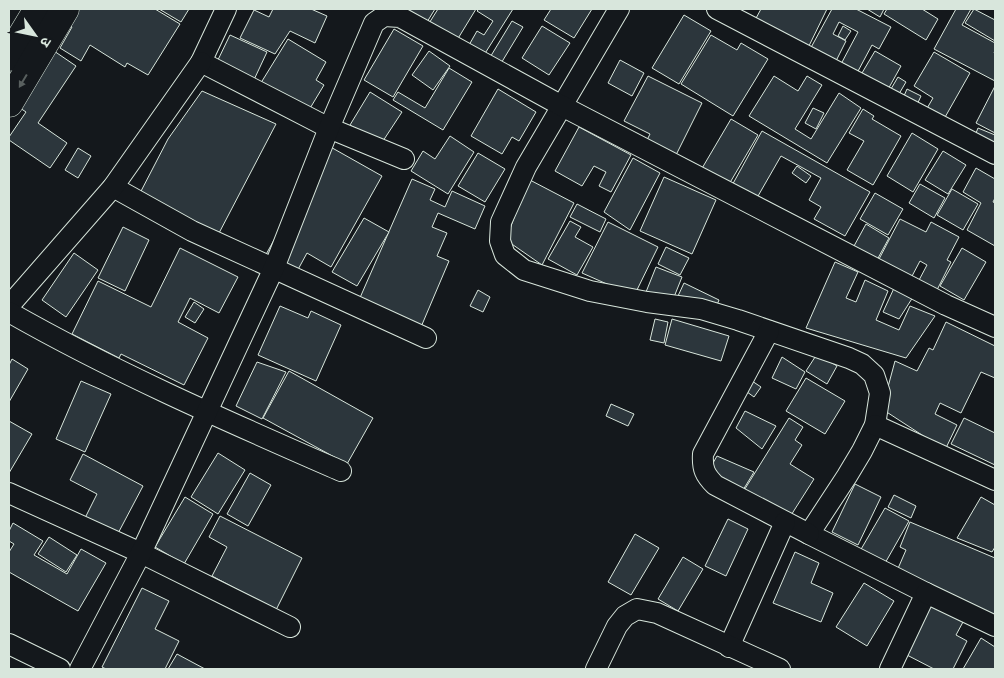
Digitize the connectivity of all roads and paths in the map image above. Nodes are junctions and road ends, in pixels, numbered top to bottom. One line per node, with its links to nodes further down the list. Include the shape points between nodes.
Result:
1 (38, 9): 6 (main road)
2 (66, 9): 8 (main road, one-way to 8)
3 (226, 9): 7 (street)
4 (619, 9): 9 (street)
5 (717, 9): 11 (street)
6 (9, 57)
7 (200, 62): 10 (street); 13 (street)
8 (9, 103)
9 (562, 106): 10 (street, via 400,17 384,16 374,23); 17 (street); 18 (street, via 526,168 501,222 500,241 505,255 524,270 590,291 701,309)
10 (329, 128): 12 (street); 14 (street)
11 (995, 154)
12 (404, 159)
13 (113, 187): 14 (street, via 192,231); 15 (street)
14 (274, 268): 19 (street); 20 (street)
15 (9, 306)
16 (9, 312): 20 (street, via 62,342)
17 (995, 327)
18 (768, 331): 21 (street, via 862,364 874,374 880,393); 25 (street, via 704,454 702,464 706,477 715,485)
19 (426, 338)
20 (207, 412): 22 (street); 27 (street)
21 (875, 425): 23 (street); 26 (street, via 852,468)
22 (341, 471)
23 (995, 480)
24 (9, 494): 27 (street)
25 (784, 522): 26 (street); 32 (street)
26 (809, 534): 28 (street)
27 (141, 554): 29 (street); 35 (street)
28 (926, 593): 30 (street); 37 (street)
29 (290, 626)
30 (995, 626)
31 (9, 644): 34 (street)
32 (729, 647): 33 (street); 36 (street, via 657,613 637,609 617,626)
33 (772, 667)
34 (60, 669)
35 (80, 669)
36 (596, 669)
37 (890, 669)

